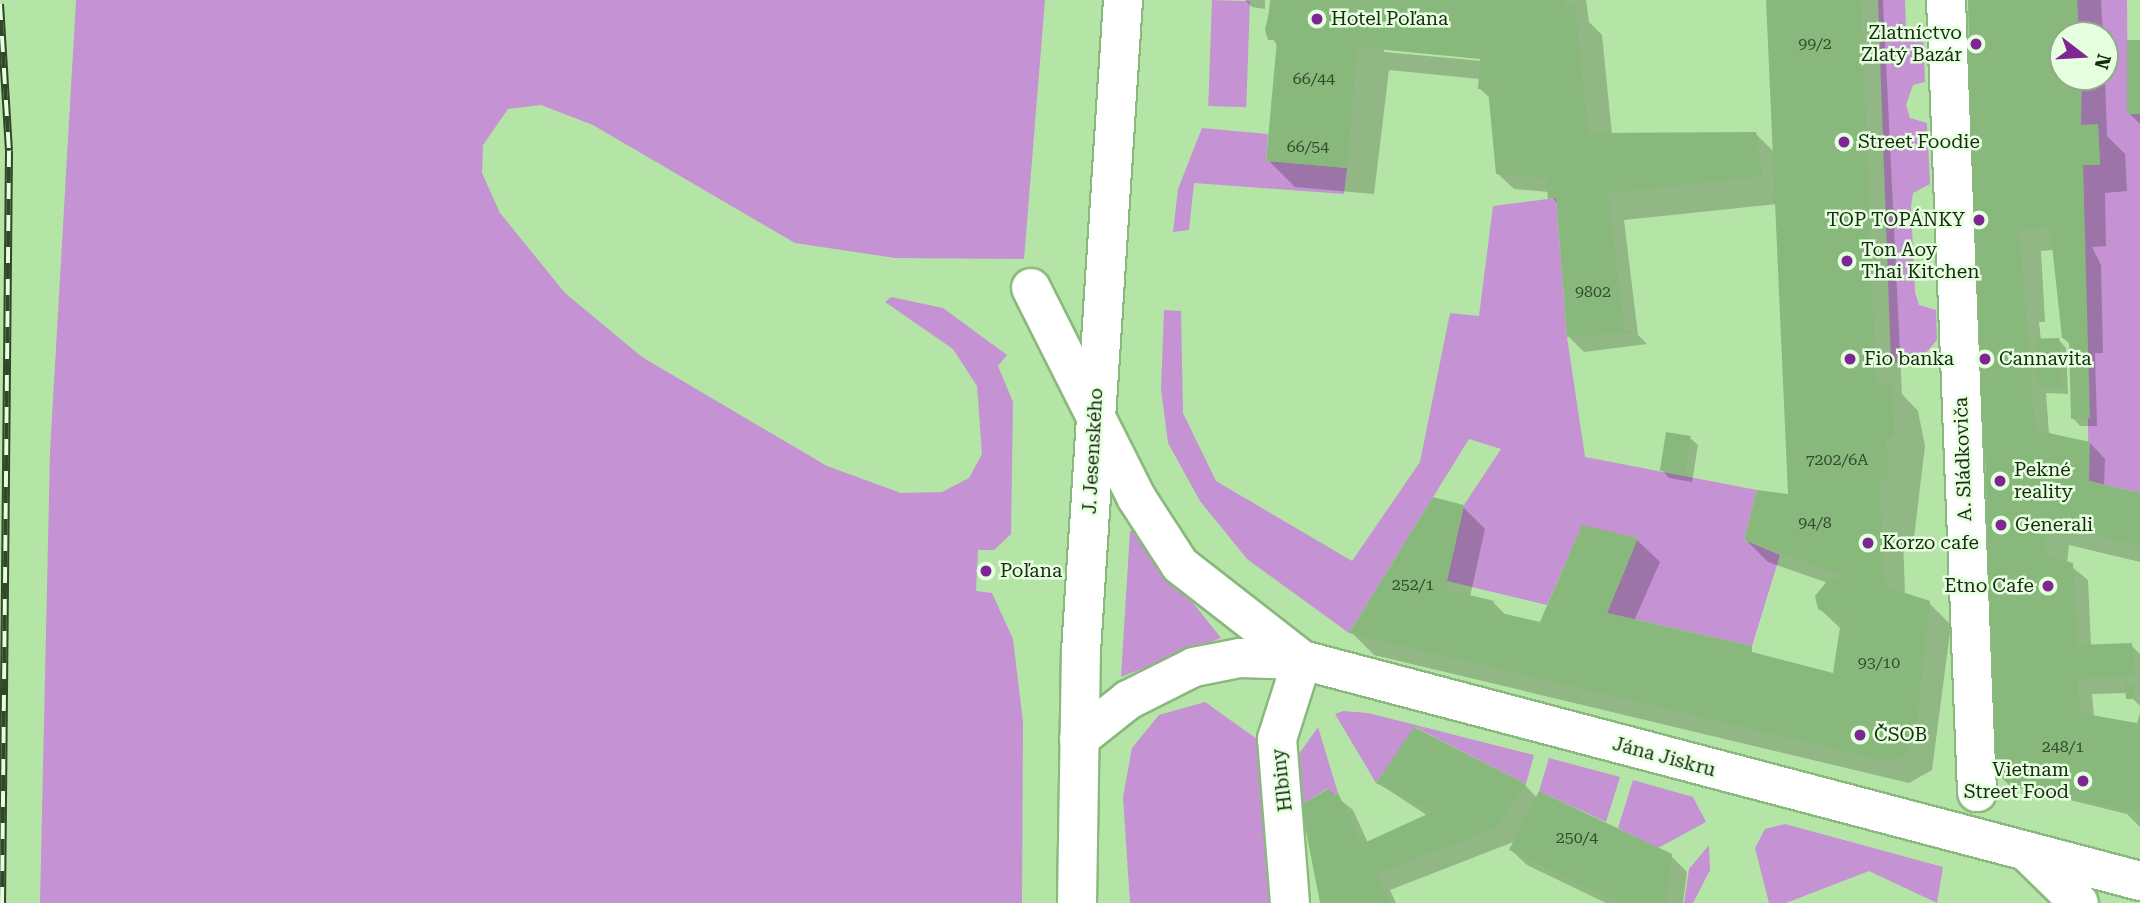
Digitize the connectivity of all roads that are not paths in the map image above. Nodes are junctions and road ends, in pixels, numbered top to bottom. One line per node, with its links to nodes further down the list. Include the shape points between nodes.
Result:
1 (1123, 0): 4 (street, J. Jesenského)
2 (1946, 0): 7 (street, A. Sládkoviča)
3 (1031, 288): 4 (street, Jána Jiskru)
4 (1096, 416): 5 (street, Jána Jiskru, via 1180,565); 6 (street, J. Jesenského)
5 (1301, 660): 6 (street, Jána Jiskru, via 1240,658 1194,667 1149,686); 8 (street, Jána Jiskru); 12 (street, Hlbiny, via 1277,739)
6 (1079, 739): 11 (street, J. Jesenského)
7 (1977, 792)
8 (2027, 852): 9 (street); 10 (street); 13 (street)
9 (2140, 866)
10 (2140, 881)
11 (1077, 895)
12 (1290, 903)
13 (2079, 903)

